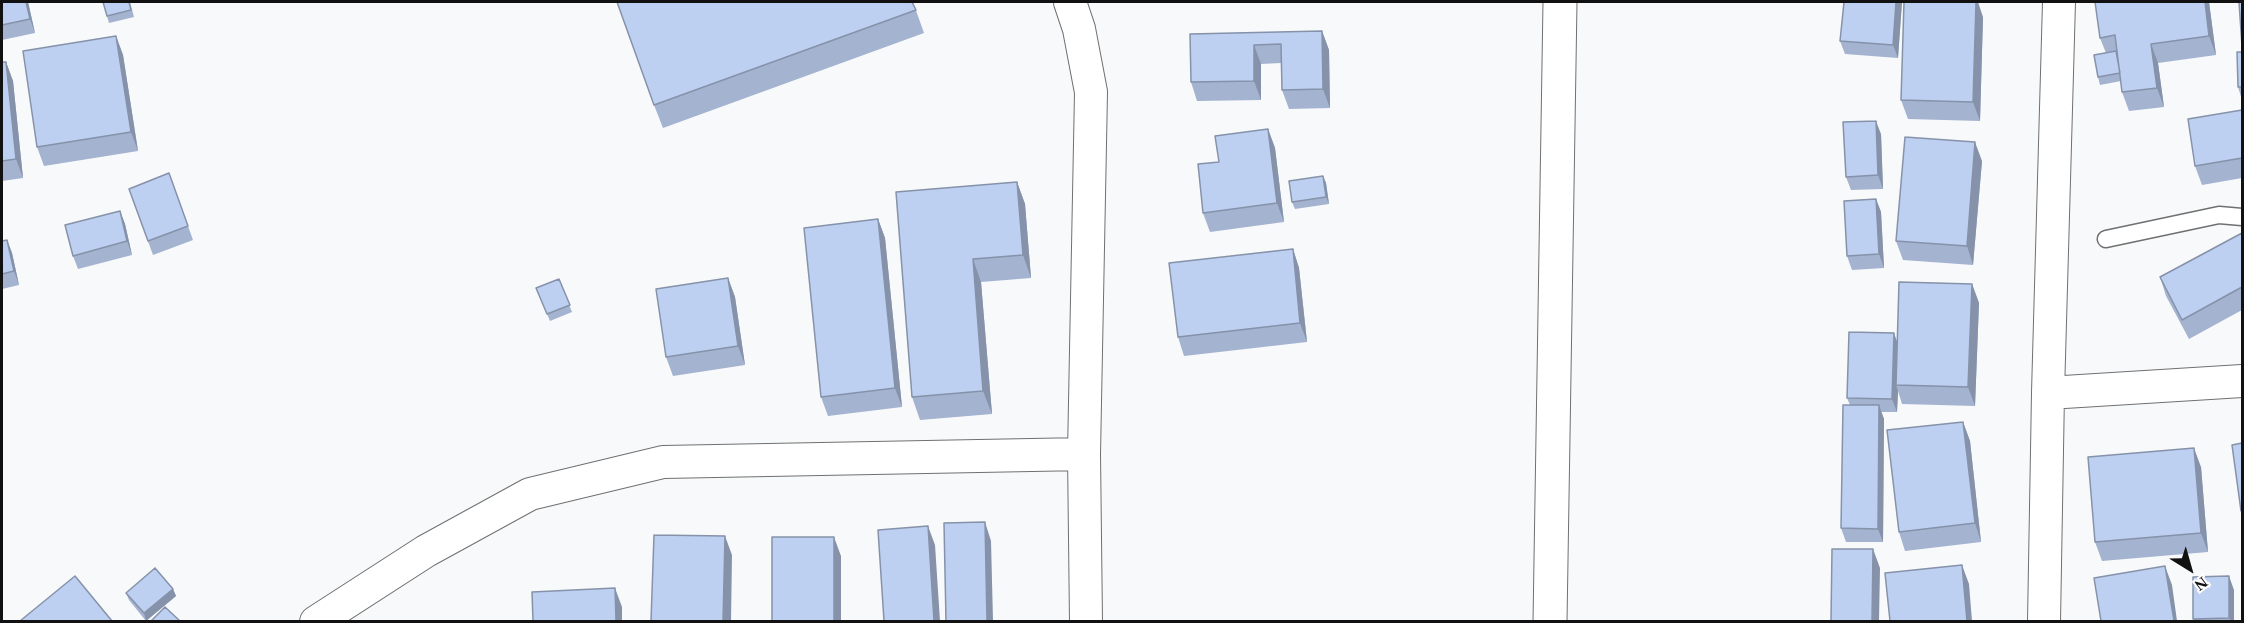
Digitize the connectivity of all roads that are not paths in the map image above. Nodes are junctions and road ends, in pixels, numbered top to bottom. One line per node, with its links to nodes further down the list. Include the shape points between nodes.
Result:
1 (1070, 2): 8 (street, via 1091,92)
2 (1560, 2): 11 (main road)
3 (2059, 2): 7 (street)
4 (2242, 217): 5 (lane, via 2219,215)
5 (2106, 239)
6 (2242, 381): 7 (street)
7 (2048, 393): 12 (street)
8 (1084, 454): 9 (street, via 663,462 530,494 426,551); 10 (street)
9 (316, 621)
10 (1086, 621)
11 (1550, 621)
12 (2044, 621)

